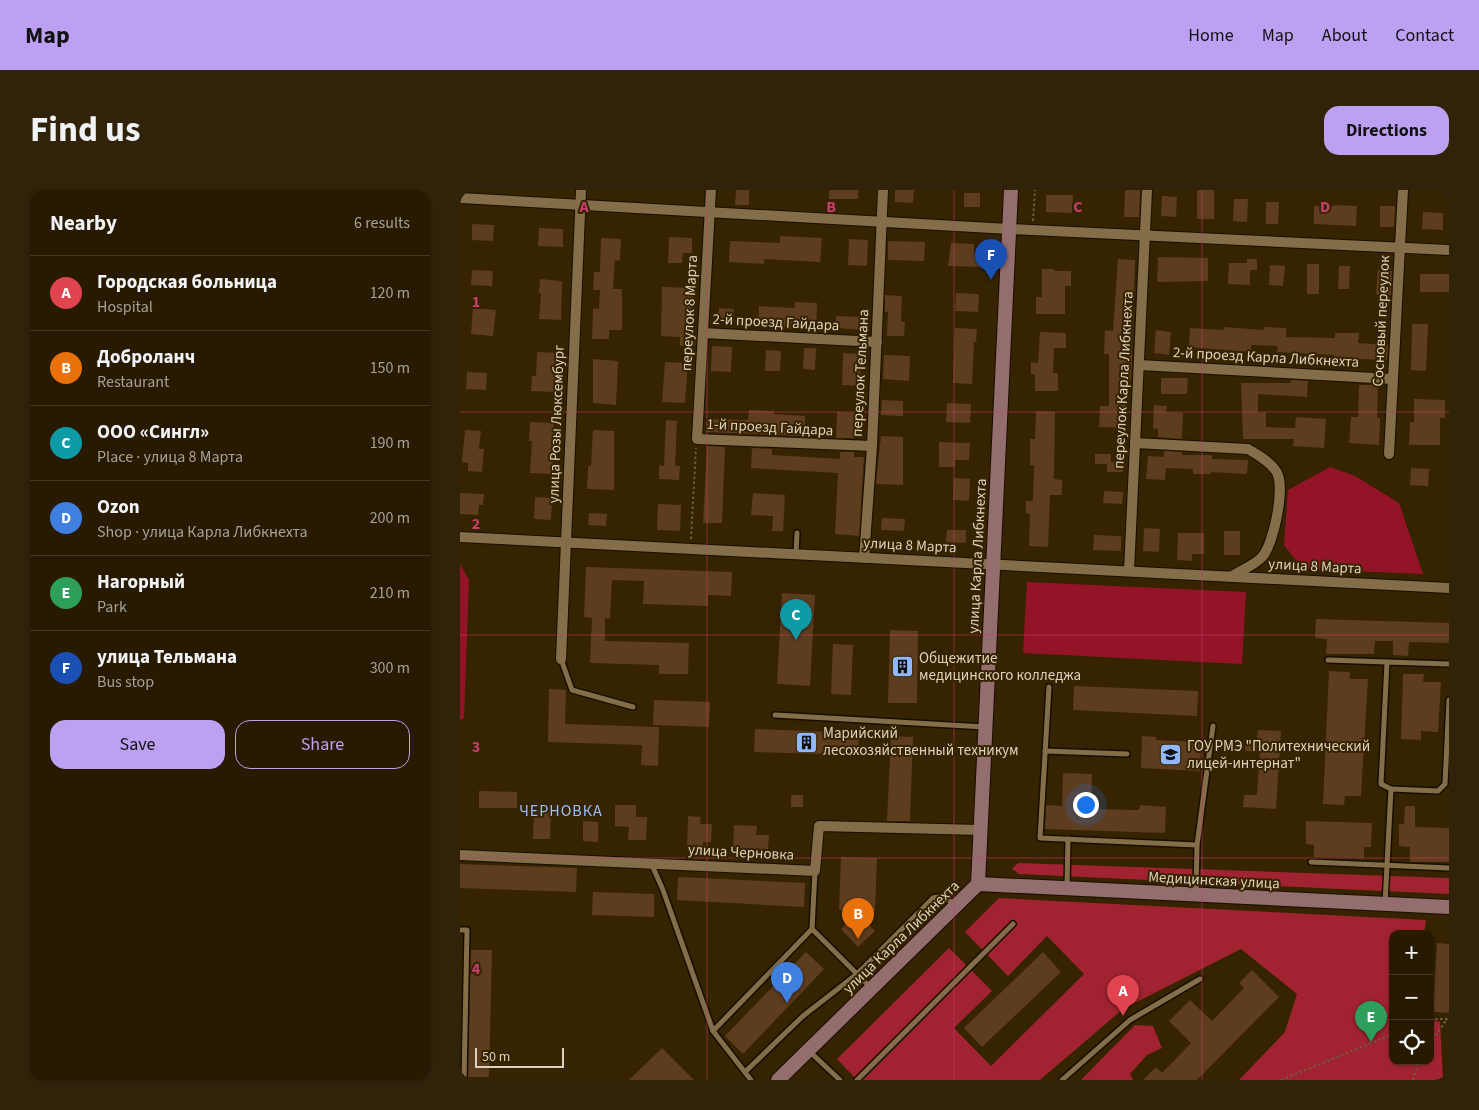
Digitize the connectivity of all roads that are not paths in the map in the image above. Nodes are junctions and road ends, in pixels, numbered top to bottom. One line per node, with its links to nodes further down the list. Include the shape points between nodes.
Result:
1 (581, 190): 8 (street, улица Розы Люксембург)
2 (711, 190): 9 (street, переулок 8 Марта)
3 (883, 190): 10 (street, переулок Тельмана)
4 (1011, 190): 11 (main road, улица Карла Либкнехта)
5 (1147, 190): 12 (street, переулок Карла Либкнехта)
6 (1403, 190): 13 (street, Сосновый переулок)
7 (460, 199): 8 (street)
8 (580, 205): 9 (street); 25 (street, улица Розы Люксембург)
9 (710, 212): 10 (street); 15 (street, переулок 8 Марта)
10 (882, 222): 11 (street); 16 (street, переулок Тельмана)
11 (1009, 230): 12 (street); 28 (main road, улица Карла Либкнехта)
12 (1145, 236): 13 (street); 17 (street, переулок Карла Либкнехта)
13 (1400, 248): 14 (street); 18 (street, Сосновый переулок)
14 (1449, 250)
15 (703, 333): 16 (street, 2-й проезд Гайдара); 19 (street, переулок 8 Марта)
16 (877, 342): 21 (street, переулок Тельмана)
17 (1138, 365): 18 (street, 2-й проезд Карла Либкнехта); 20 (street, переулок Карла Либкнехта)
18 (1393, 379): 22 (street, Сосновый переулок)
19 (696, 439): 21 (street, 1-й проезд Гайдара)
20 (1135, 444): 29 (street, переулок Карла Либкнехта); 30 (street, via 1248,449 1277,472 1281,494 1273,534 1262,557)
21 (872, 446): 27 (street, переулок Тельмана)
22 (1389, 454)
23 (797, 533): 26 (lane)
24 (460, 538): 25 (street, улица 8 Марта)
25 (566, 543): 26 (street, улица 8 Марта); 32 (street, улица Розы Люксембург)
26 (796, 554): 27 (street, улица 8 Марта)
27 (864, 558): 28 (street, улица 8 Марта)
28 (993, 564): 29 (street, улица 8 Марта); 41 (main road, улица Карла Либкнехта)
29 (1129, 571): 30 (street, улица 8 Марта)
30 (1232, 576): 31 (street, улица 8 Марта)
31 (1449, 588)
32 (561, 660): 38 (lane, via 572,690)
33 (1328, 660): 34 (lane)
34 (1387, 662): 35 (lane); 44 (lane, via 1381,784)
35 (1449, 664)
36 (1049, 687): 42 (lane)
37 (1449, 700): 44 (lane, via 1445,784 1438,791)
38 (633, 707)
39 (775, 715): 41 (lane)
40 (1213, 726): 47 (lane)
41 (985, 727): 45 (main road, улица Карла Либкнехта)
42 (1045, 751): 43 (lane); 46 (lane, via 1040,838)
43 (1127, 754)
44 (1391, 789): 51 (lane)
45 (981, 830): 53 (street, улица Черновка, via 819,826); 54 (main road, улица Карла Либкнехта)
46 (1068, 839): 47 (lane); 55 (lane)
47 (1197, 845): 56 (lane)
48 (460, 855): 50 (street, улица Черновка)
49 (1311, 862): 51 (lane)
50 (651, 863): 53 (street, улица Черновка); 67 (lane)
51 (1387, 865): 52 (lane); 57 (lane)
52 (1449, 868)
53 (815, 870): 61 (lane)
54 (978, 884): 55 (main road, Медицинская улица); 58 (main road, улица Карла Либкнехта)
55 (1067, 889): 56 (main road, Медицинская улица)
56 (1196, 895): 57 (main road, Медицинская улица)
57 (1385, 904): 59 (main road, Медицинская улица)
58 (956, 906): 63 (lane, via 944,897 933,898); 65 (main road, улица Карла Либкнехта)
59 (1449, 907)
60 (1013, 924): 74 (lane)
61 (812, 929): 63 (lane); 67 (lane)
62 (460, 930): 66 (lane, via 467,930)
63 (857, 974): 65 (lane); 69 (lane, via 803,1016)
64 (1200, 979): 75 (lane, via 1130,1020)
65 (871, 988): 68 (main road, улица Карла Либкнехта)
66 (462, 1018): 70 (lane)
67 (713, 1031): 69 (lane)
68 (809, 1050): 72 (main road, улица Карла Либкнехта); 73 (lane)
69 (745, 1072): 71 (lane)
70 (464, 1080)
71 (751, 1080)
72 (778, 1080)
73 (840, 1080)
74 (857, 1080)
75 (1062, 1080)

